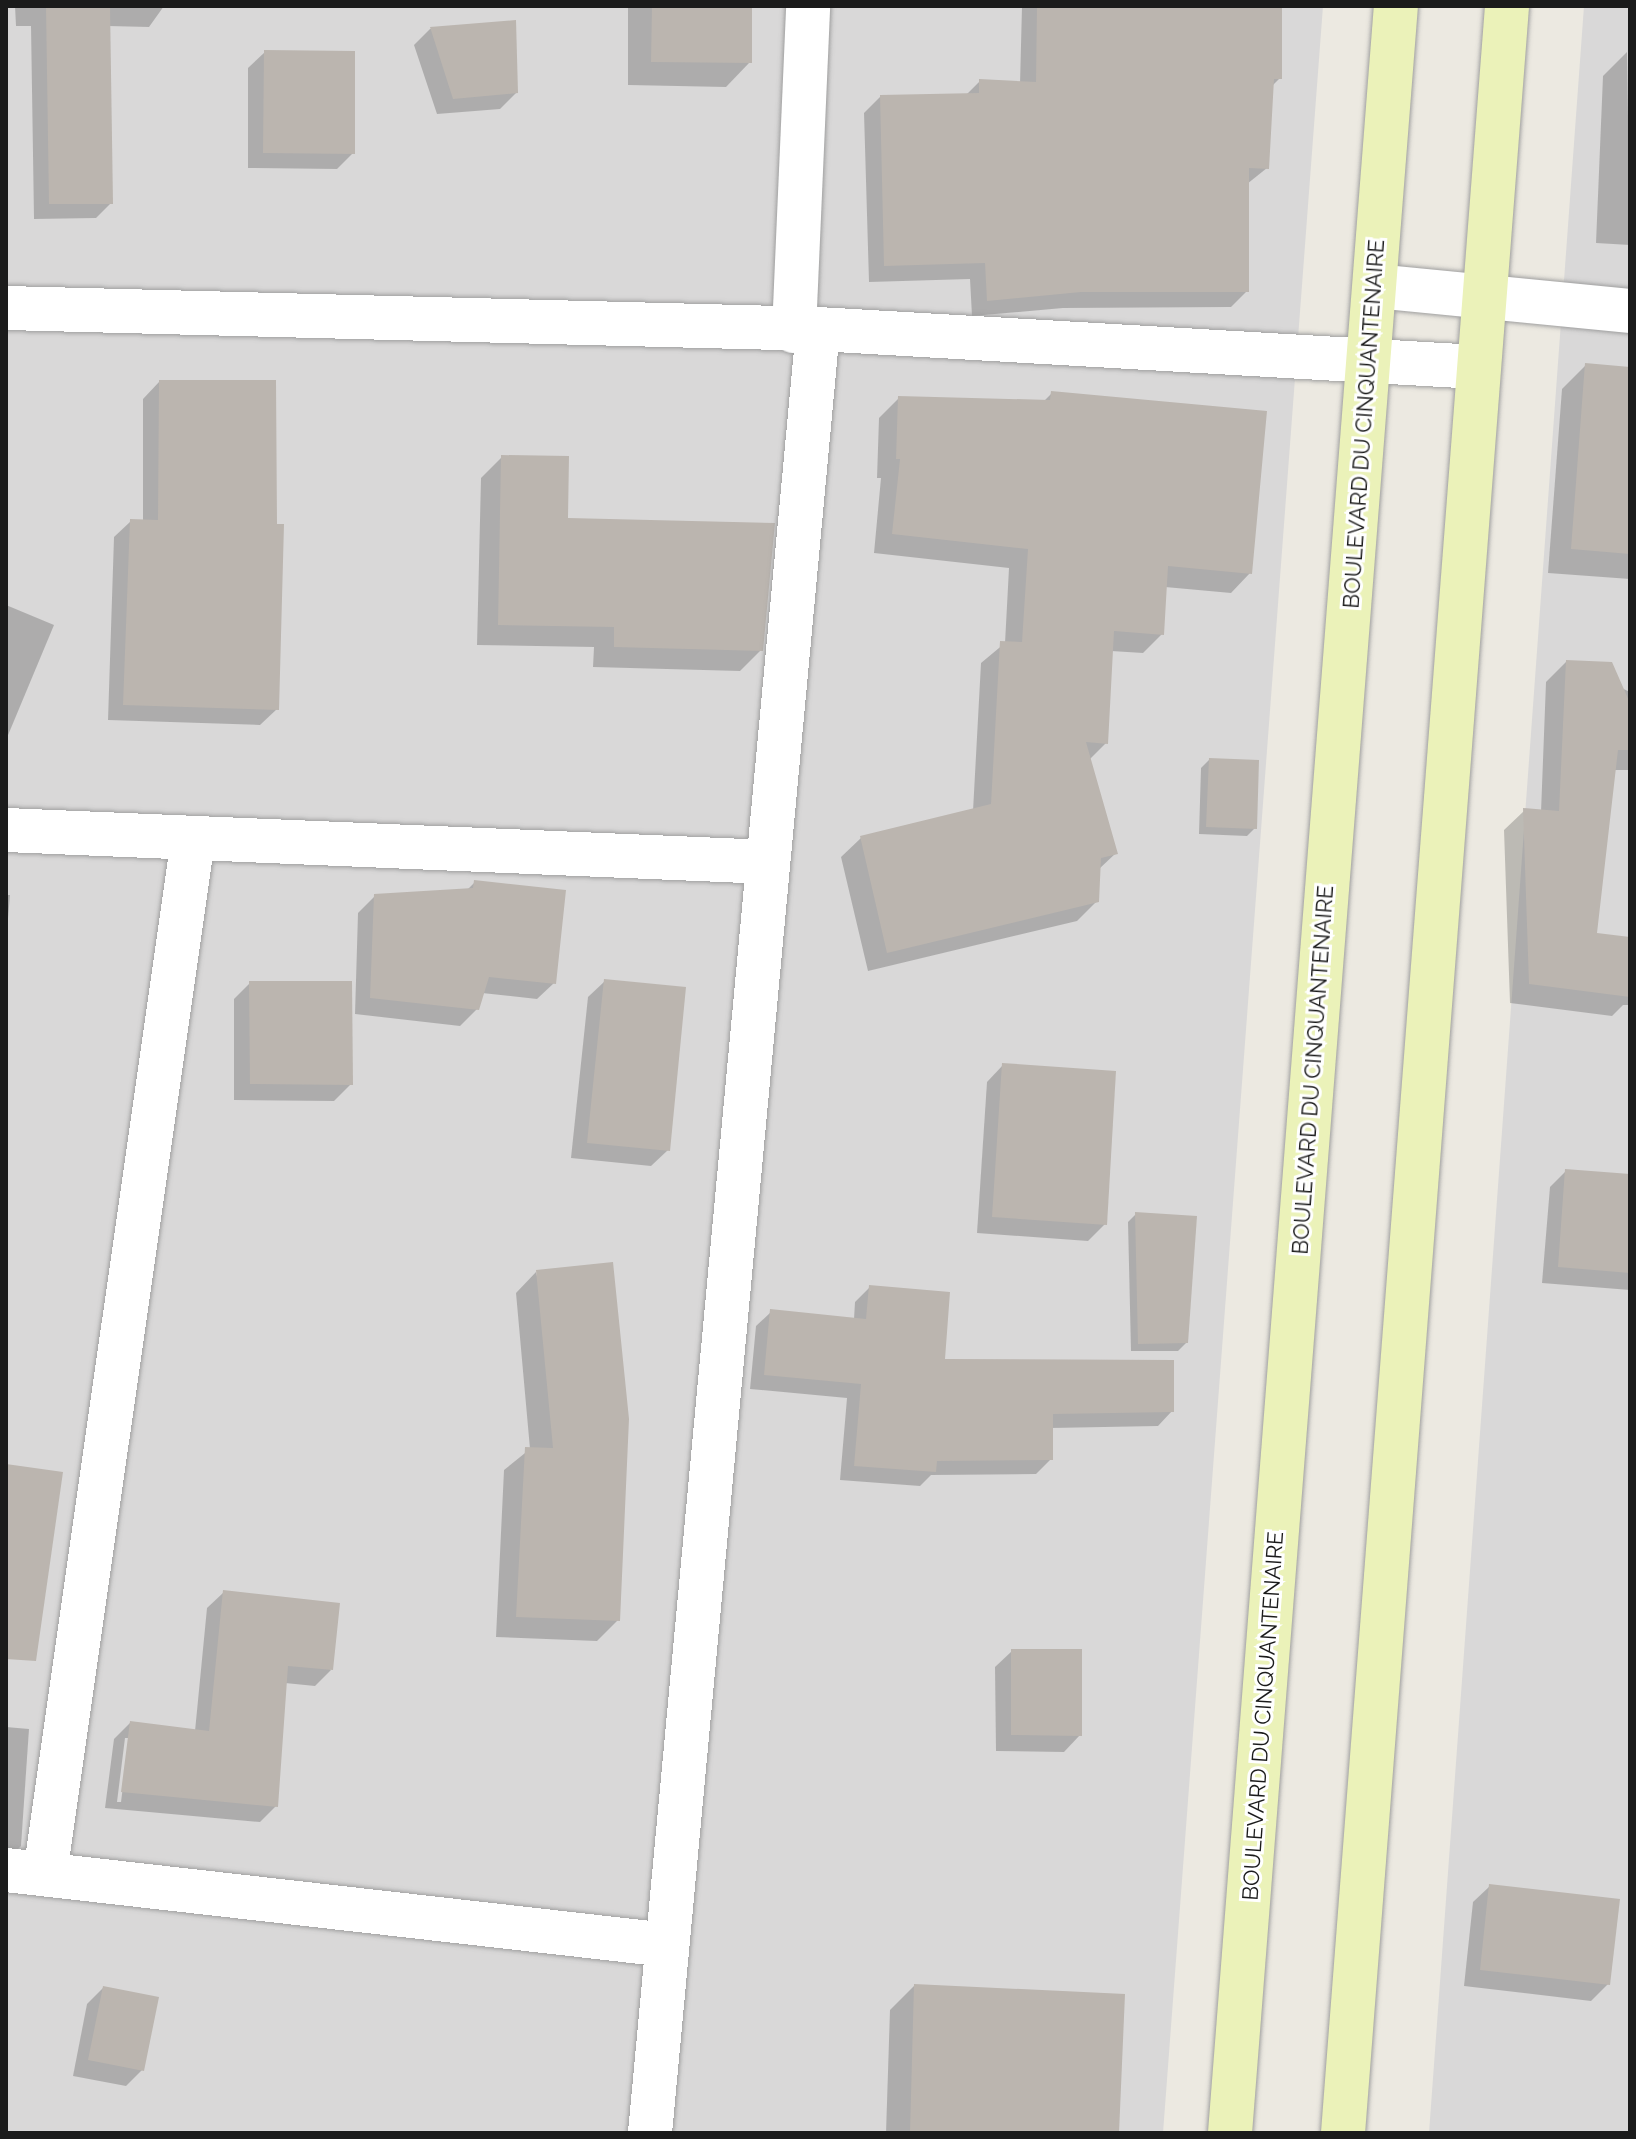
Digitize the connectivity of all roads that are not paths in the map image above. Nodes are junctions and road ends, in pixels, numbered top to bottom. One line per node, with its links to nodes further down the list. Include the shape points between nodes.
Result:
1 (808, 6): 8 (street)
2 (1396, 6): 4 (main road, BOULEVARD DU CINQUANTENAIRE)
3 (1507, 6): 5 (main road)
4 (1375, 286): 5 (street); 9 (main road, BOULEVARD DU CINQUANTENAIRE)
5 (1485, 301): 7 (street); 10 (main road)
6 (6, 308): 8 (street)
7 (1630, 311)
8 (806, 330): 9 (street); 13 (street)
9 (1370, 363): 10 (street); 17 (main road, BOULEVARD DU CINQUANTENAIRE)
10 (1478, 367): 18 (main road)
11 (6, 830): 12 (street)
12 (193, 839): 13 (street); 14 (street)
13 (768, 862): 15 (street)
14 (26, 1872): 15 (street)
15 (667, 1945): 16 (street)
16 (650, 2133)
17 (1230, 2133)
18 (1343, 2133)

